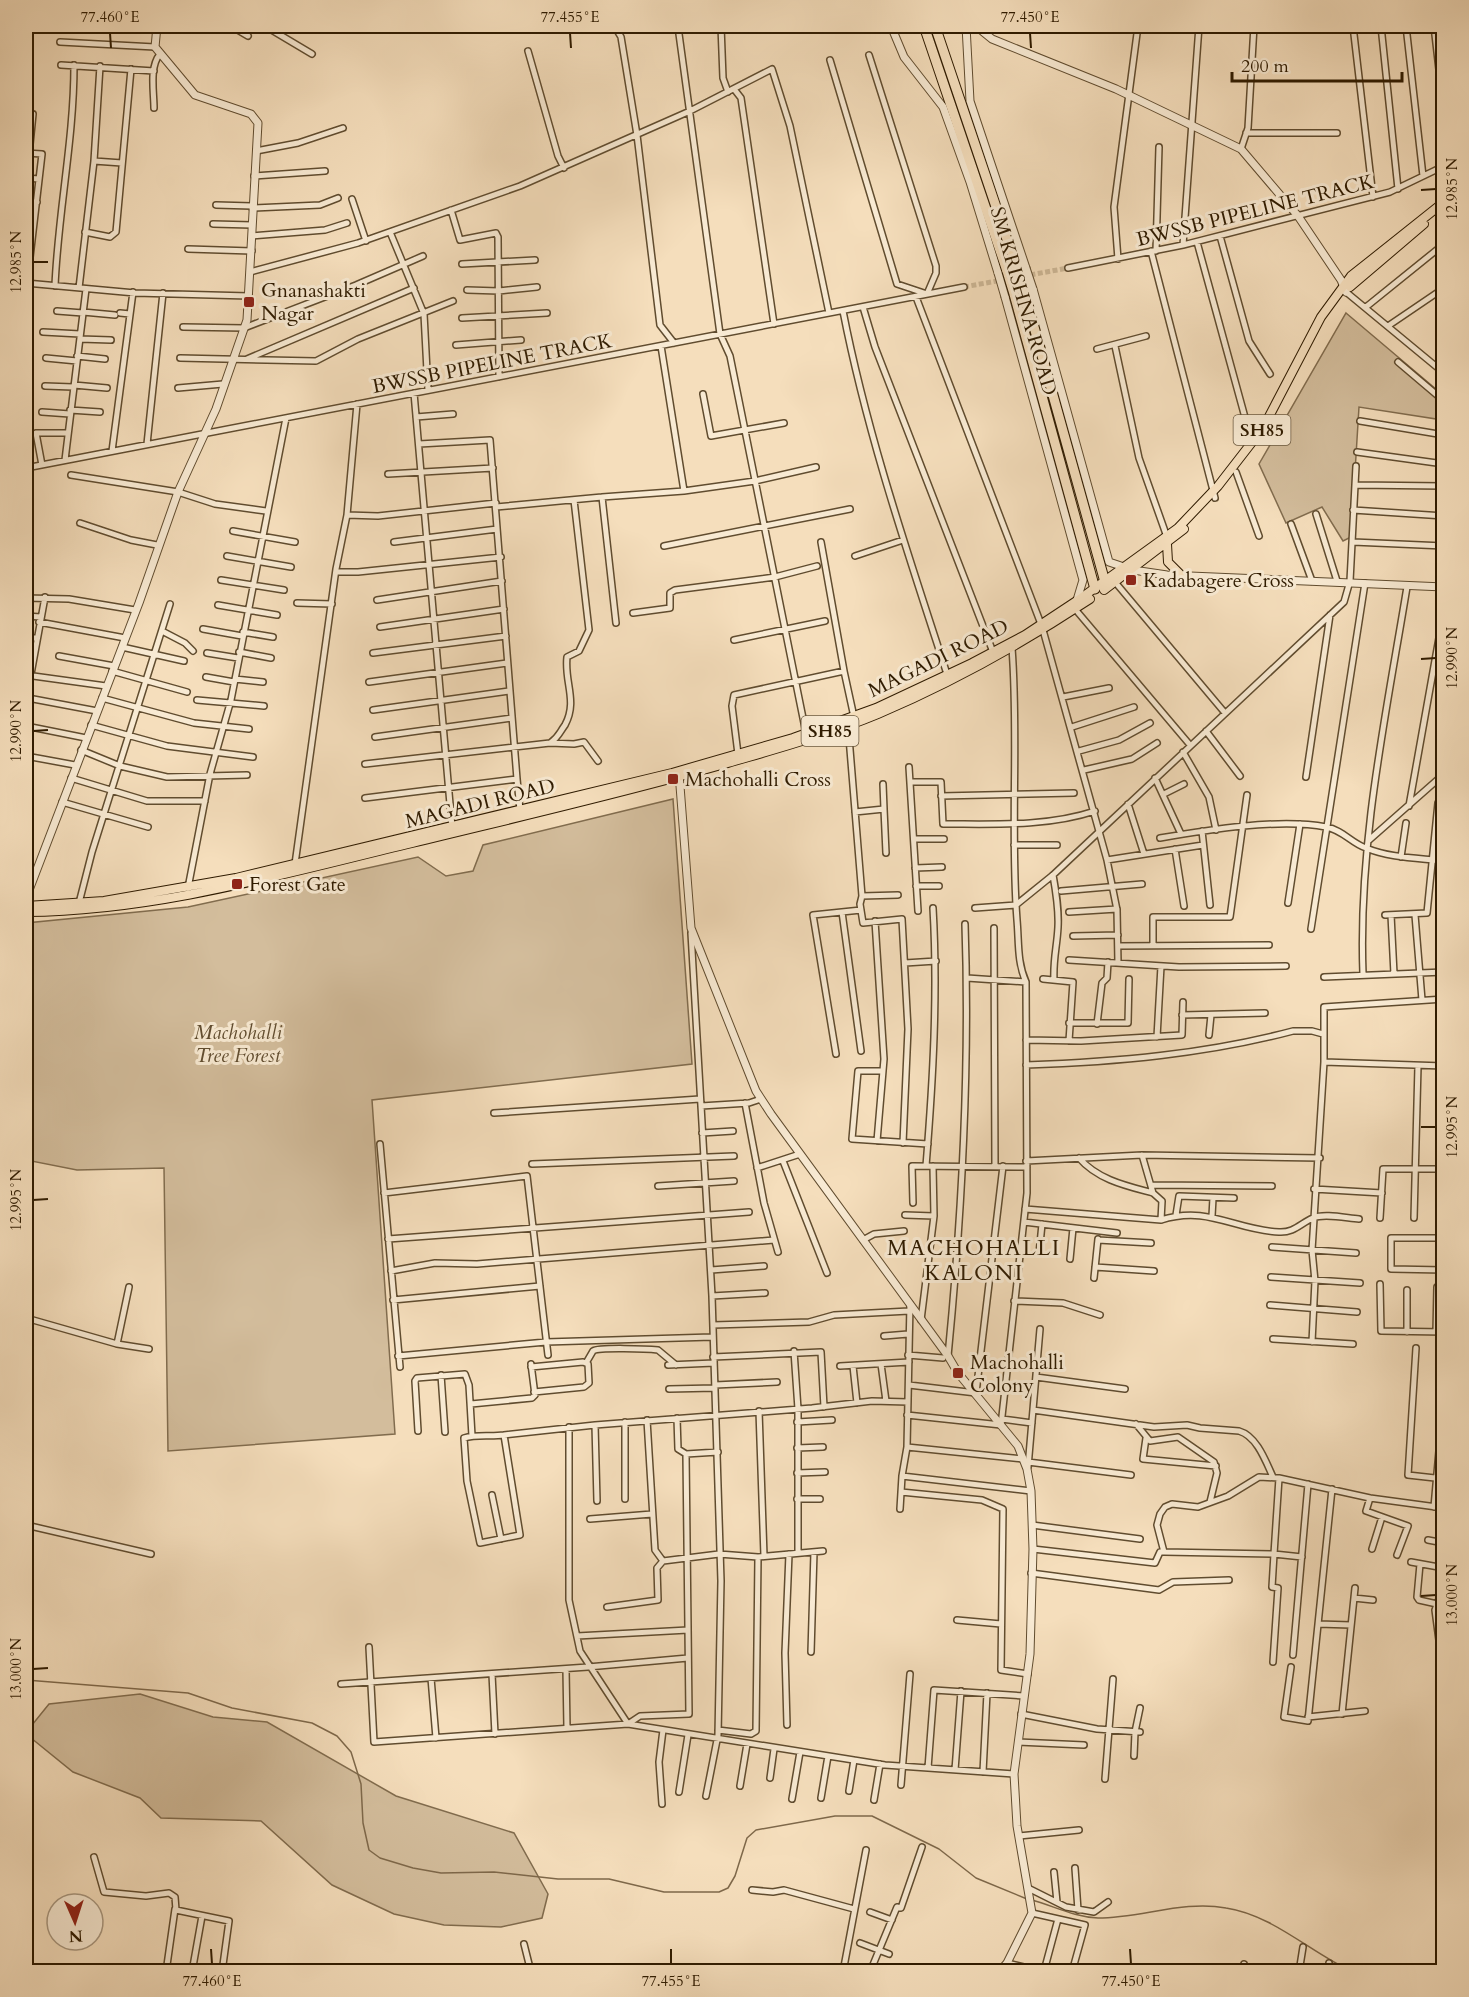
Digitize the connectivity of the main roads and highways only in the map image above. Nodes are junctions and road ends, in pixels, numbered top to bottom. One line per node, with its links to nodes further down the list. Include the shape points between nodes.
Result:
1 (924, 26): 11 (highway, SM KRISHNA ROAD, bridge, via 1004,274)
2 (935, 26): 10 (highway, SM KRISHNA ROAD, bridge, via 1029,290)
3 (1443, 202): 5 (main road, MAGADI ROAD / SH85, via 1351,276)
4 (1443, 209): 5 (main road, MAGADI ROAD / SH85)
5 (1345, 289): 6 (main road, MAGADI ROAD / SH85, via 1321,317 1263,429); 6 (main road, MAGADI ROAD / SH85, via 1267,433)
6 (1214, 495): 7 (main road, MAGADI ROAD / SH85)
7 (1167, 540): 8 (main road, MAGADI ROAD / SH85); 9 (main road, via 1168,562)
8 (1130, 568): 10 (main road, MAGADI ROAD / SH85); 12 (main road, MAGADI ROAD / SH85, via 1115,582)
9 (1181, 575)
10 (1105, 582): 11 (main road, MAGADI ROAD / SH85)
11 (1095, 589): 12 (main road, MAGADI ROAD / SH85)
12 (1076, 605): 13 (main road, MAGADI ROAD / SH85)
13 (1042, 627): 14 (main road, MAGADI ROAD / SH85); 14 (main road, MAGADI ROAD / SH85, via 974,669)
14 (852, 721): 15 (main road, MAGADI ROAD / SH85); 15 (main road, MAGADI ROAD / SH85, via 795,744)
15 (679, 774): 16 (main road, MAGADI ROAD / SH85, via 188,888); 17 (main road, MAGADI ROAD / SH85, via 237,884 105,907)
16 (26, 906)
17 (26, 912)

